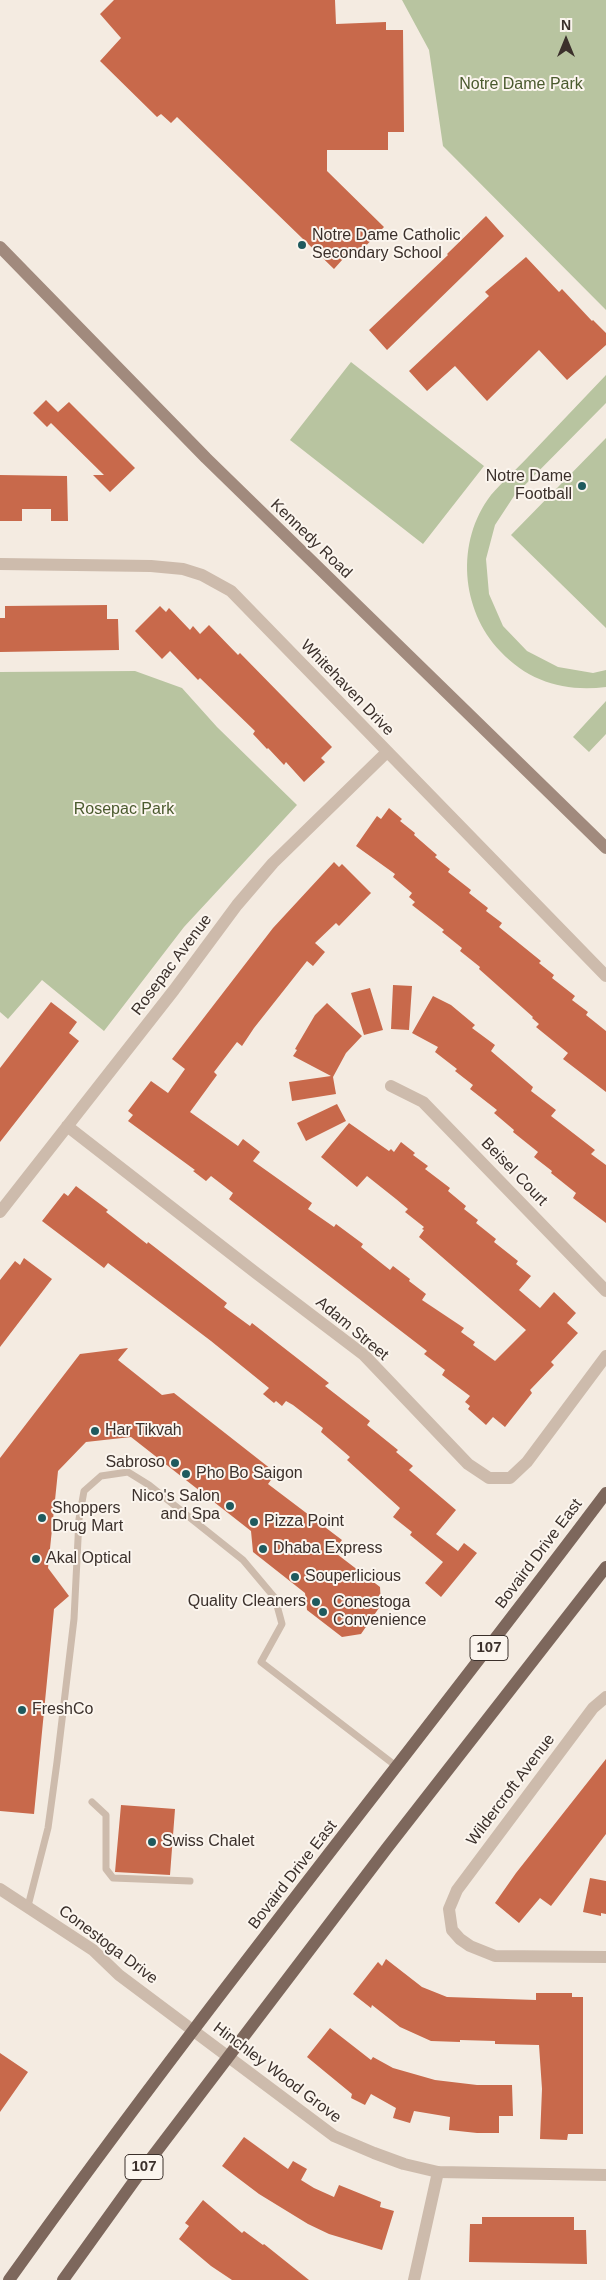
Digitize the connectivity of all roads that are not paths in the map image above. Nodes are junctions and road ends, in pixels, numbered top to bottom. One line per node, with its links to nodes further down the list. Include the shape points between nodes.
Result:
1 (0, 247): 4 (main road, Kennedy Road, via 206,458)
2 (0, 564): 3 (street, Whitehaven Drive, via 151,566 183,569 202,575 231,591)
3 (387, 752): 5 (street, Whitehaven Drive); 7 (street, Rosepac Avenue, via 272,863)
4 (606, 848)
5 (606, 976)
6 (391, 1086): 9 (street, Beisel Court, via 423,1102)
7 (67, 1126): 8 (street, Rosepac Avenue); 10 (street, Adam Street, via 364,1355 468,1464 489,1478 510,1478 526,1462)
8 (0, 1212)
9 (606, 1291)
10 (606, 1356)
11 (606, 1493): 14 (main road, Bovaird Drive East / 107)
12 (606, 1567): 21 (main road, 107)
13 (606, 1697): 19 (street, Wildercroft Avenue, via 593,1708 457,1890 449,1909 452,1930 460,1939 495,1956)
14 (396, 1766): 18 (lane, via 262,1662 282,1624 275,1598 243,1560 128,1472 101,1476 84,1491 79,1519 74,1619 60,1746 48,1828); 20 (main road, Bovaird Drive East / 107)
15 (92, 1802): 16 (lane, via 106,1815 106,1869 113,1878)
16 (190, 1881)
17 (0, 1889): 18 (street, Conestoga Drive)
18 (28, 1906): 20 (street, Conestoga Drive, via 93,1950 119,1975)
19 (606, 1957)
20 (193, 2031): 21 (street, Hinchley Wood Grove); 24 (main road, Bovaird Drive East / 107)
21 (229, 2057): 22 (street, Hinchley Wood Grove, via 334,2136 404,2164); 25 (main road, 107, via 136,2177)
22 (438, 2172): 23 (street, Hinchley Wood Grove); 26 (street)
23 (606, 2175)
24 (9, 2280)
25 (63, 2280)
26 (414, 2280)

